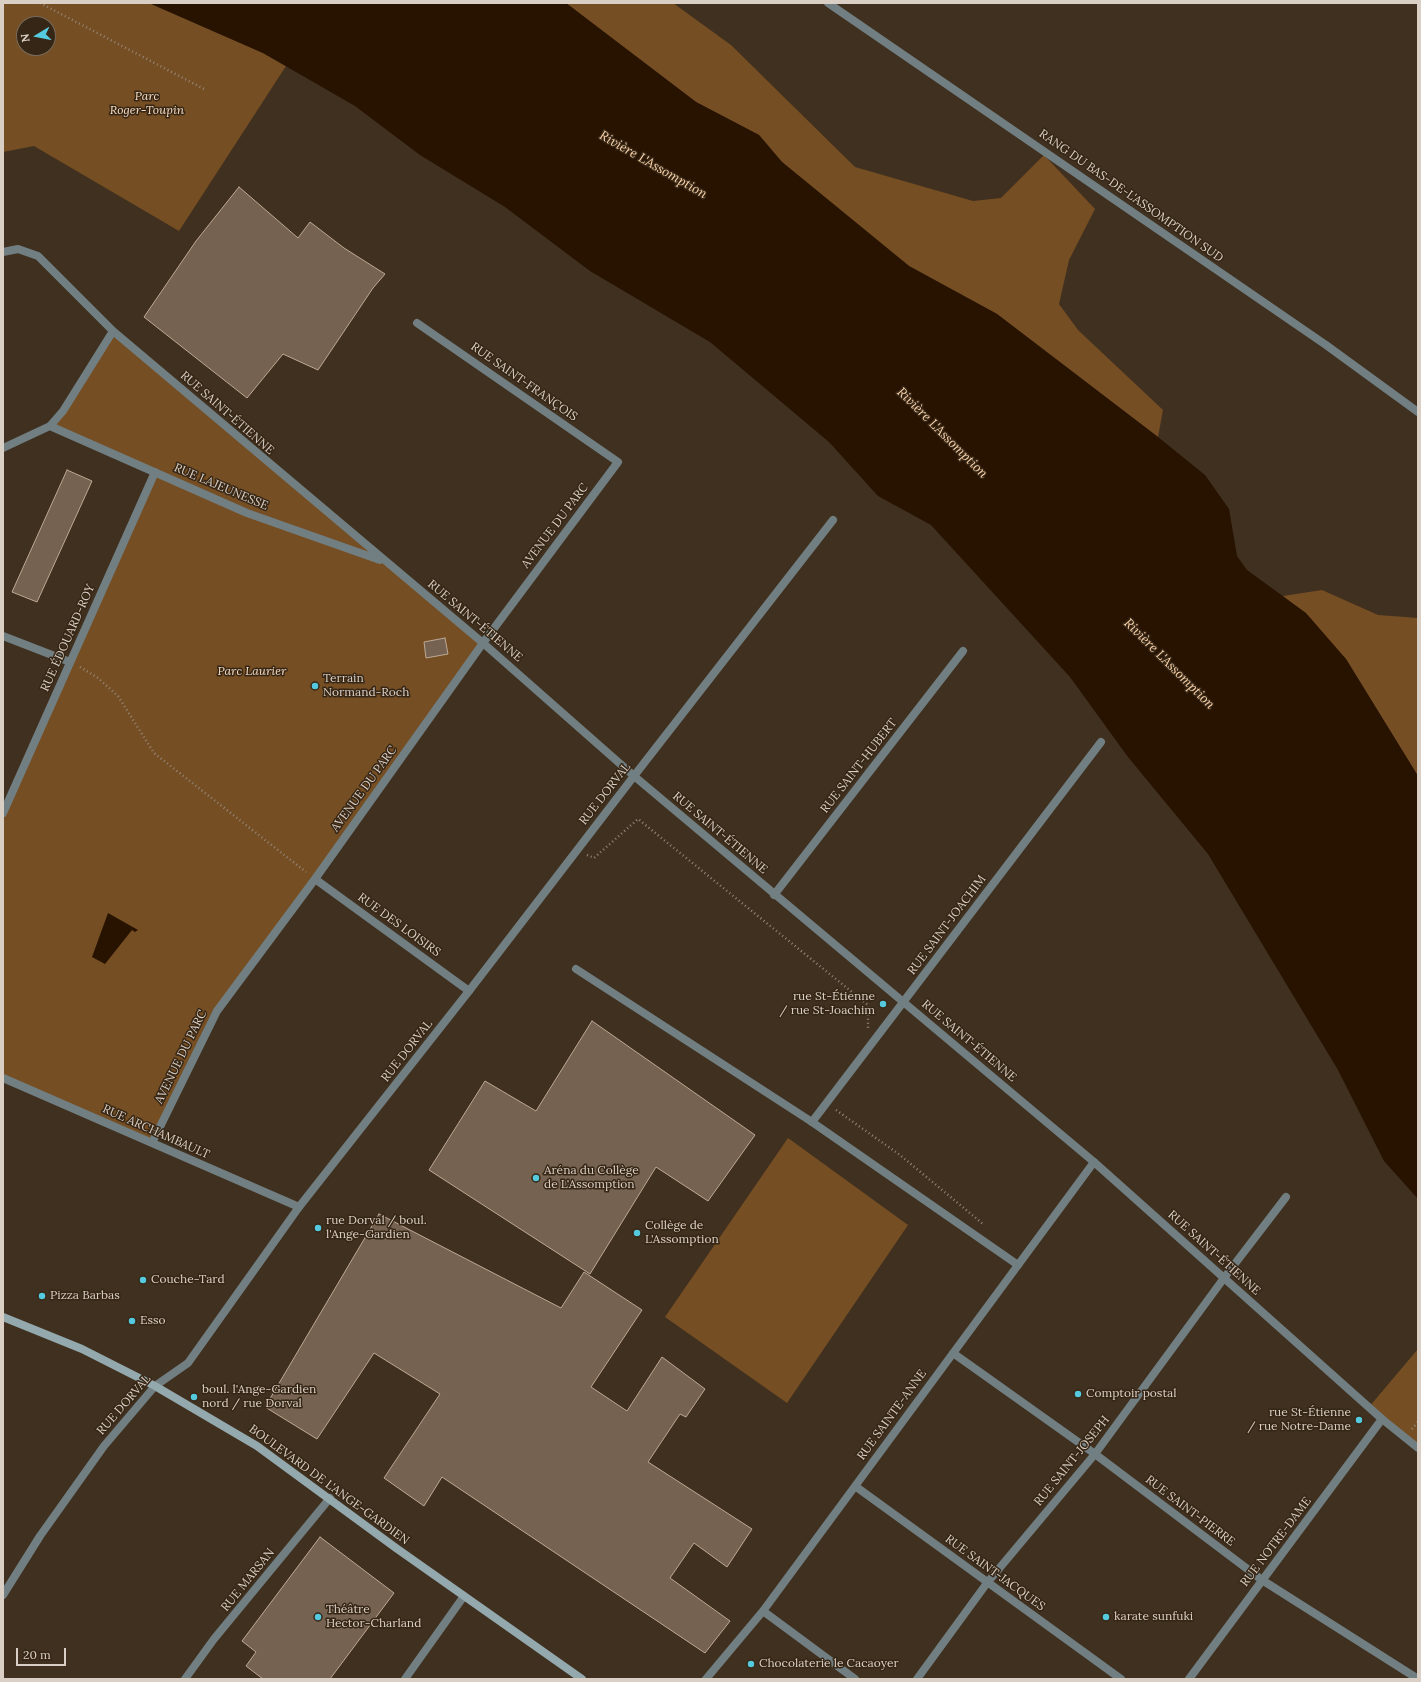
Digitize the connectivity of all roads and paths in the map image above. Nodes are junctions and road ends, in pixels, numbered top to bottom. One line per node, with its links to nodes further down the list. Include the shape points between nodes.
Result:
1 (40, 3): 3 (path)
2 (828, 3): 7 (street, RANG DU BAS-DE-L'ASSOMPTION SUD, via 1320,341)
3 (206, 90)
4 (3, 252): 6 (street, RUE SAINT-ÉTIENNE, via 18,249 38,256)
5 (417, 323): 10 (street, RUE SAINT-FRANÇOIS)
6 (113, 331): 8 (street, via 63,412); 13 (street, RUE SAINT-ÉTIENNE)
7 (1418, 412)
8 (50, 426): 9 (street); 11 (street, RUE LAJEUNESSE)
9 (3, 448)
10 (618, 462): 15 (street, AVENUE DU PARC)
11 (155, 472): 13 (street, RUE LAJEUNESSE, via 247,513); 17 (street, RUE ÉDOUARD-ROY)
12 (833, 520): 19 (street, RUE DORVAL)
13 (386, 562): 15 (street, RUE SAINT-ÉTIENNE)
14 (3, 636): 17 (street)
15 (483, 643): 19 (street, RUE SAINT-ÉTIENNE); 22 (street, AVENUE DU PARC)
16 (963, 651): 23 (street, RUE SAINT-HUBERT)
17 (70, 662): 20 (street, RUE ÉDOUARD-ROY); 22 (path, via 98,678 118,696 154,753)
18 (1101, 742): 26 (street, RUE SAINT-JOACHIM)
19 (634, 776): 21 (street, RUE DORVAL); 23 (street, RUE SAINT-ÉTIENNE)
20 (3, 813)
21 (575, 851): 25 (street, RUE DORVAL); 27 (path, via 594,858 638,819 868,1005)
22 (315, 879): 25 (street, RUE DES LOISIRS); 31 (street, AVENUE DU PARC, via 217,1011)
23 (774, 895): 26 (street, RUE SAINT-ÉTIENNE)
24 (576, 969): 30 (street)
25 (470, 991): 34 (street, RUE DORVAL)
26 (904, 1002): 27 (street, RUE SAINT-JOACHIM); 32 (street, RUE SAINT-ÉTIENNE)
27 (867, 1051): 29 (street, RUE SAINT-JOACHIM)
28 (3, 1078): 31 (street, RUE ARCHAMBAULT)
29 (826, 1104): 30 (street, RUE SAINT-JOACHIM); 35 (path, via 900,1155)
30 (812, 1122): 36 (street)
31 (152, 1143): 34 (street, RUE ARCHAMBAULT)
32 (1094, 1162): 36 (street, RUE SAINTE-ANNE); 37 (street, RUE SAINT-ÉTIENNE)
33 (1286, 1197): 37 (street, RUE SAINT-JOSEPH)
34 (299, 1207): 40 (street, RUE DORVAL, via 188,1363)
35 (988, 1228)
36 (1018, 1265): 39 (street, RUE SAINTE-ANNE)
37 (1224, 1278): 41 (street, RUE SAINT-ÉTIENNE); 43 (street, RUE SAINT-JOSEPH)
38 (3, 1317): 40 (main road, BOULEVARD DE L'ANGE-GARDIEN, via 82,1349)
39 (953, 1354): 43 (street, RUE SAINT-PIERRE); 44 (street, RUE SAINTE-ANNE)
40 (154, 1386): 45 (main road, BOULEVARD DE L'ANGE-GARDIEN, via 258,1446); 48 (street, RUE DORVAL, via 104,1446 40,1536)
41 (1382, 1419): 42 (street, RUE SAINT-ÉTIENNE); 46 (street, RUE NOTRE-DAME)
42 (1418, 1448)
43 (1095, 1454): 46 (street, RUE SAINT-PIERRE); 47 (street, RUE SAINT-JOSEPH)
44 (855, 1486): 47 (street, RUE SAINT-JACQUES); 50 (street, RUE SAINTE-ANNE)
45 (330, 1498): 49 (main road, BOULEVARD DE L'ANGE-GARDIEN); 51 (street, RUE MARSAN)
46 (1262, 1580): 58 (street, RUE NOTRE-DAME); 59 (street, RUE SAINT-PIERRE)
47 (988, 1583): 56 (street, RUE SAINT-JOSEPH); 57 (street, RUE SAINT-JACQUES)
48 (3, 1595)
49 (464, 1596): 52 (street); 53 (main road, BOULEVARD DE L'ANGE-GARDIEN)
50 (763, 1611): 54 (street, RUE SAINTE-ANNE); 55 (street)
51 (185, 1679)
52 (405, 1679)
53 (582, 1679)
54 (706, 1679)
55 (855, 1679)
56 (918, 1679)
57 (1121, 1679)
58 (1188, 1679)
59 (1418, 1679)

